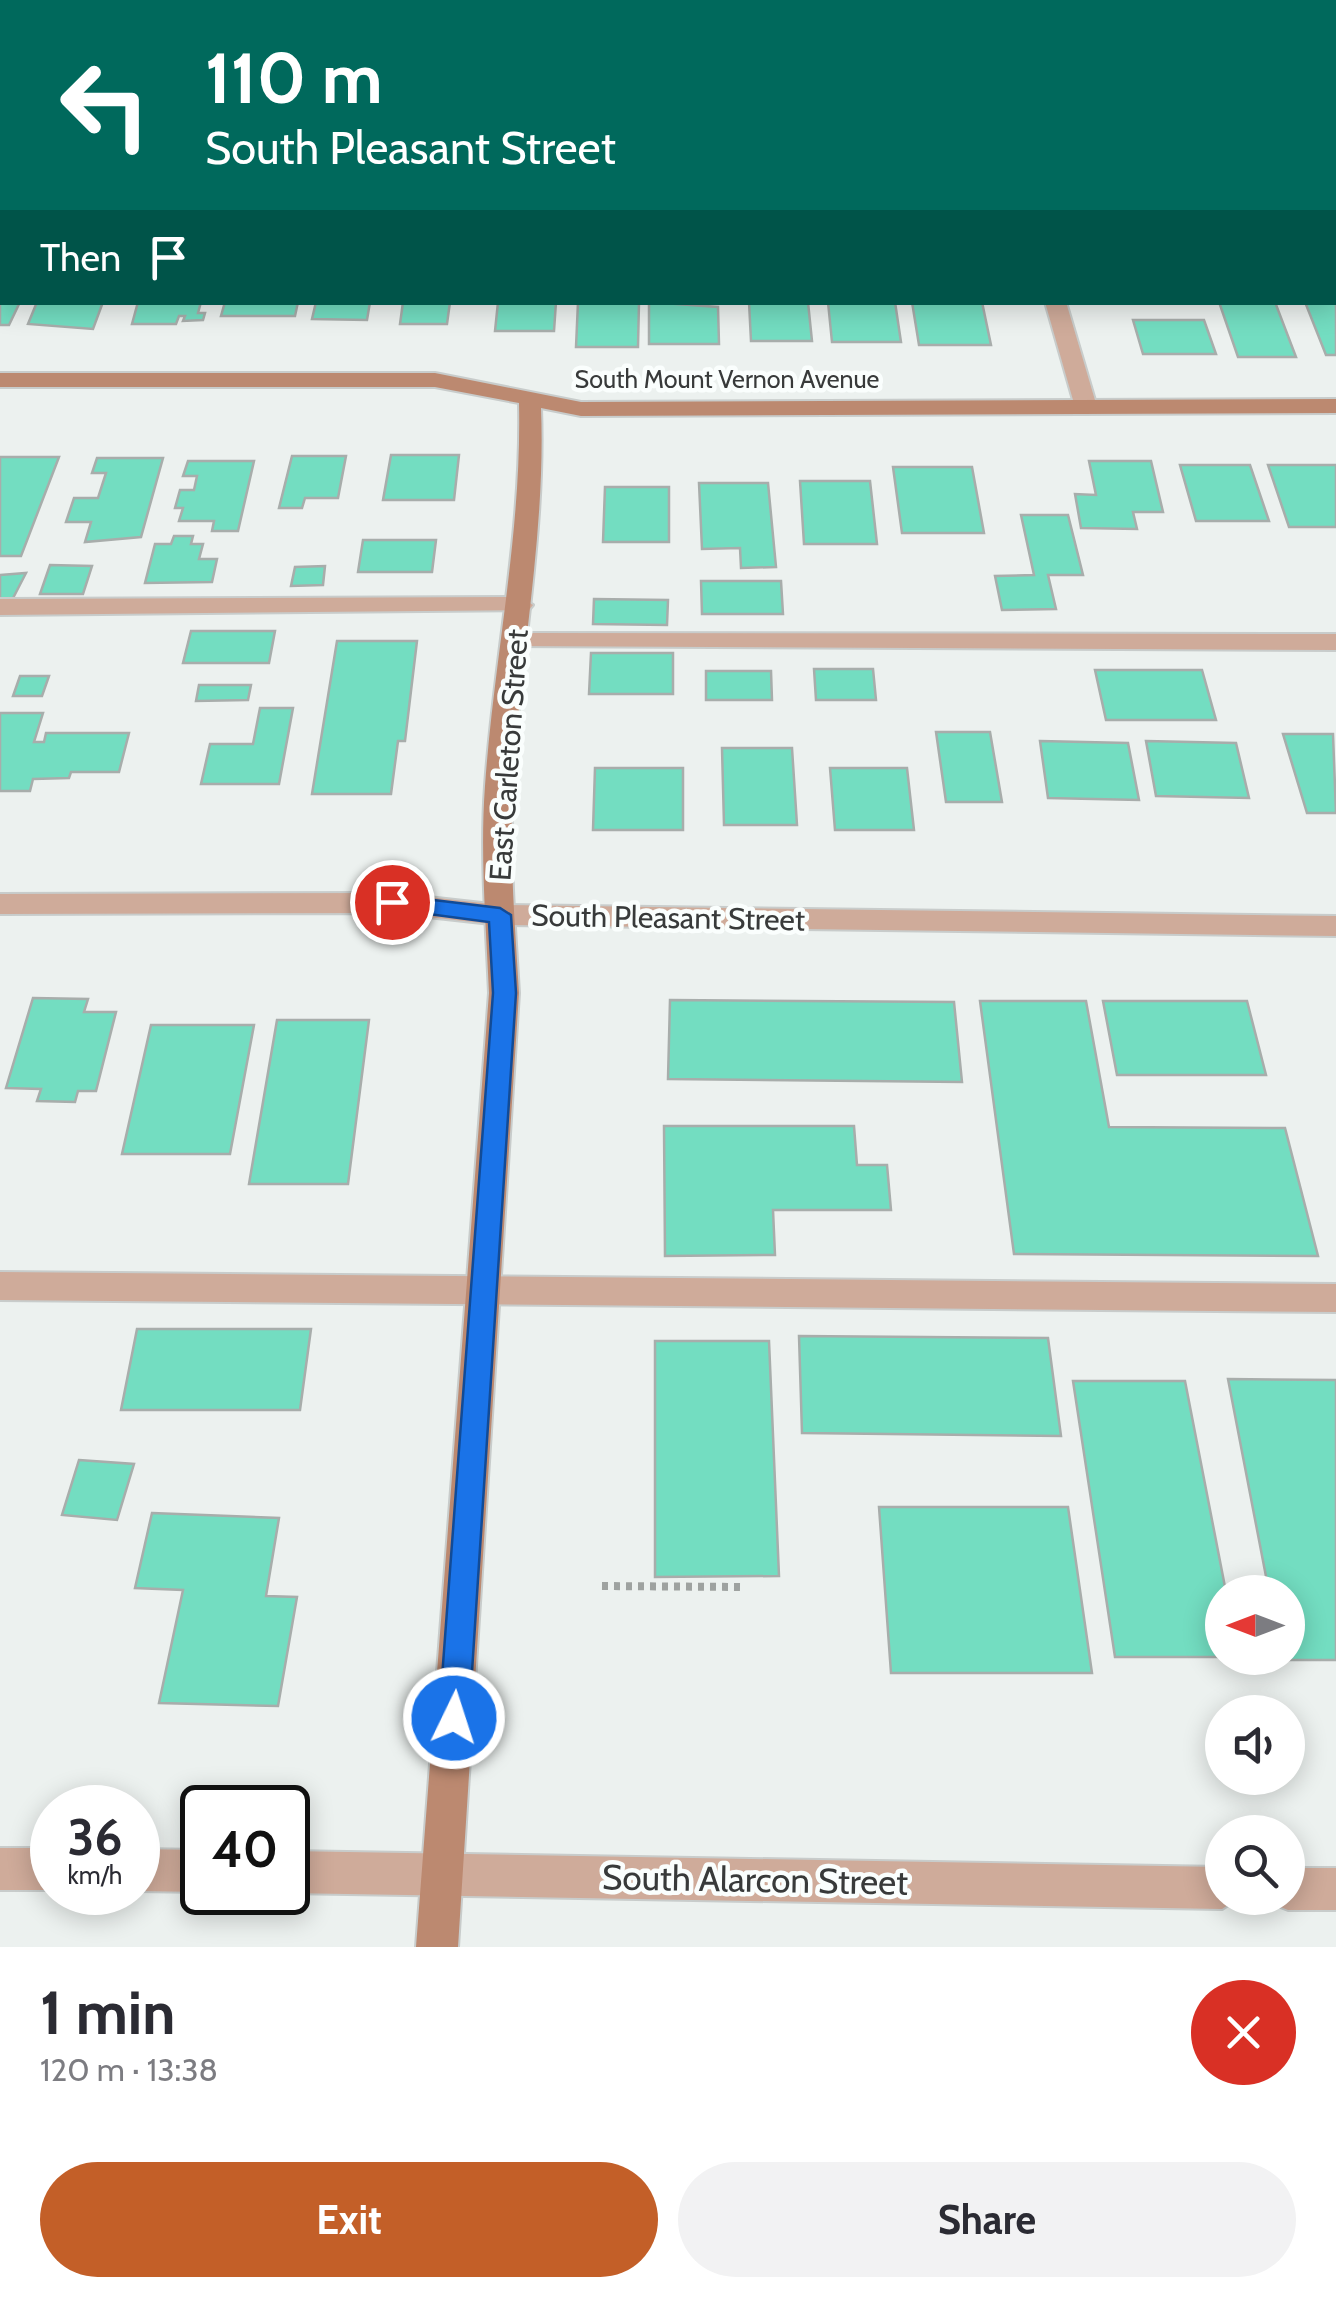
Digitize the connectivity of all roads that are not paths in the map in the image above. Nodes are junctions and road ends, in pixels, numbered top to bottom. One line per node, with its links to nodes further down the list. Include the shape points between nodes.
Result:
1 (1056, 305): 5 (street)
2 (0, 380): 3 (street, South Mount Vernon Avenue, via 436,380)
3 (530, 402): 5 (street, South Mount Vernon Avenue, via 581,409); 6 (street, East Carleton Street)
4 (1336, 406): 5 (street, South Mount Vernon Avenue)
5 (1086, 407)
6 (520, 604): 7 (street); 8 (street, East Carleton Street)
7 (0, 608)
8 (515, 641): 9 (street); 11 (street, East Carleton Street, via 497,839)
9 (1336, 642)
10 (0, 904): 11 (street, South Pleasant Street, via 392,902)
11 (500, 915): 12 (street, South Pleasant Street); 14 (street, East Carleton Street, via 504,993)
12 (1336, 926)
13 (0, 1286): 14 (street)
14 (484, 1288): 15 (street); 19 (street, East Carleton Street)
15 (1336, 1298)
16 (0, 1869): 17 (street)
17 (30, 1870)
18 (310, 1872): 19 (street, South Alarcon Street)
19 (443, 1875): 20 (street, South Alarcon Street); 23 (street, East Carleton Street)
20 (1205, 1888)
21 (1305, 1889): 22 (street)
22 (1336, 1890)
23 (436, 1947)

